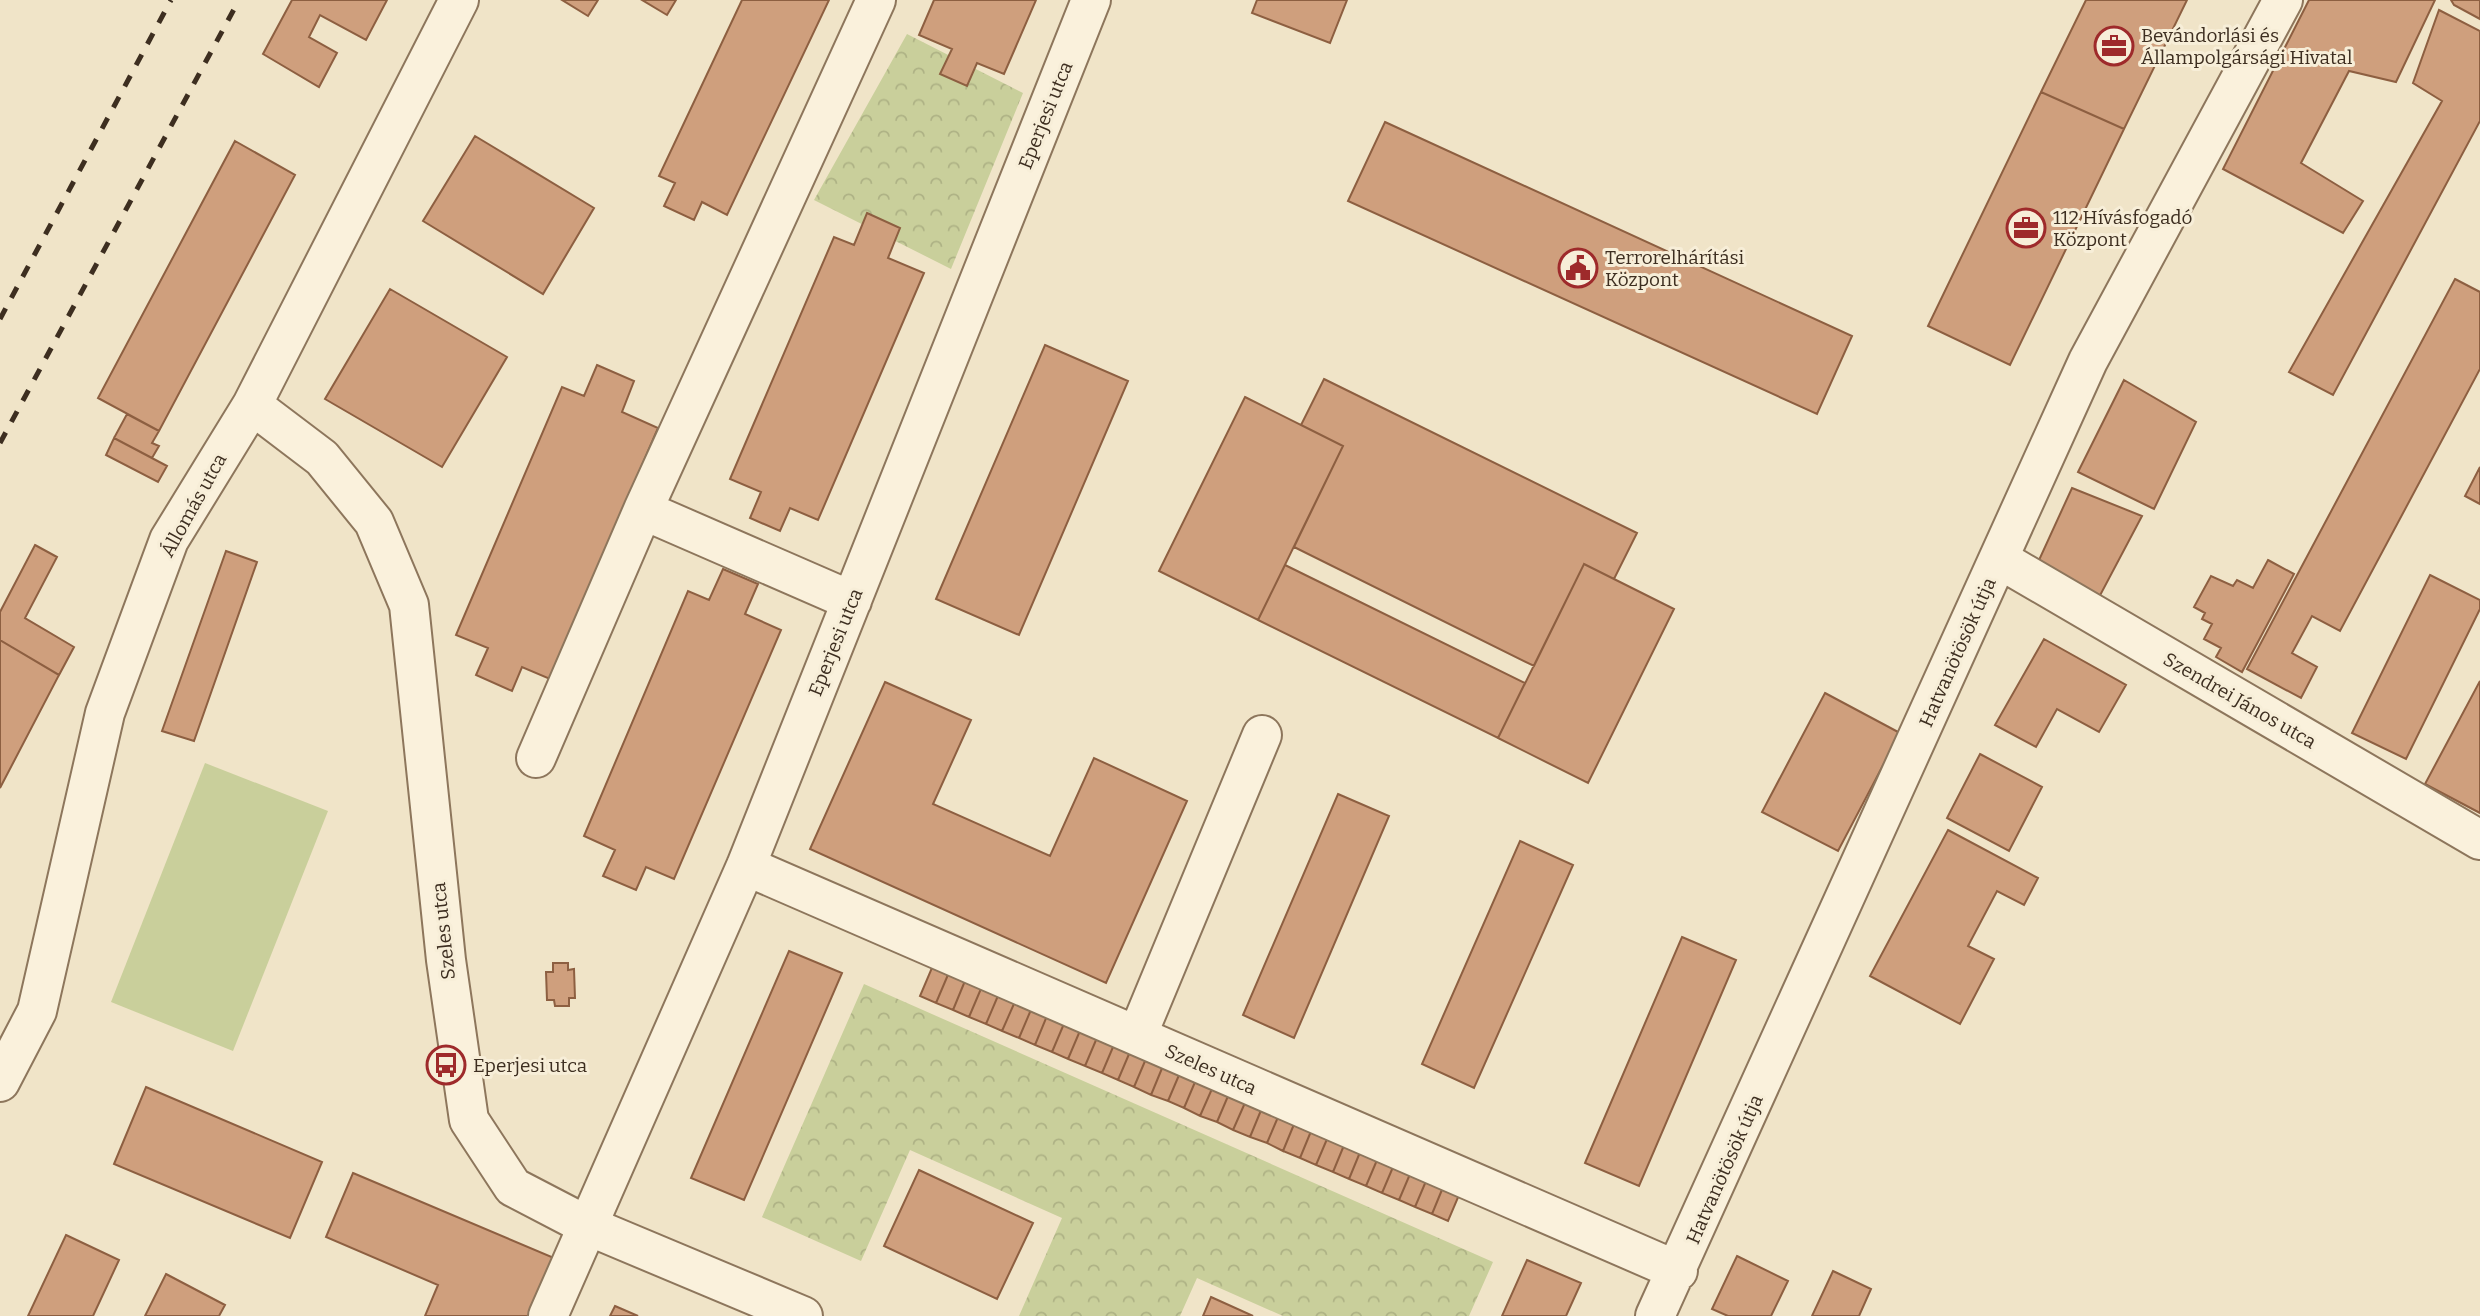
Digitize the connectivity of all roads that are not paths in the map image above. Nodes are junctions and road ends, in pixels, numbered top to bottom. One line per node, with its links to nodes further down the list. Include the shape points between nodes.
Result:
1 (459, 0): 5 (street, Állomás utca)
2 (876, 0): 6 (street)
3 (1091, 0): 8 (street, Eperjesi utca)
4 (2283, 0): 7 (street, Hatvanötösök útja, via 2088,361)
5 (251, 404): 14 (street, Állomás utca, via 169,540 114,688 37,1011); 15 (street, Szeles utca, via 322,458 374,522 409,605 446,960 469,1120 513,1187)
6 (643, 510): 8 (street); 10 (street)
7 (2000, 559): 11 (street, Szendrei János utca); 16 (street, Hatvanötösök útja)
8 (852, 601): 12 (street, Eperjesi utca)
9 (1262, 735): 13 (street)
10 (536, 758)
11 (2480, 840)
12 (746, 866): 13 (street, Szeles utca); 15 (street, Eperjesi utca)
13 (1137, 1036): 16 (street, Szeles utca)
14 (0, 1082)
15 (586, 1225): 17 (street, Eperjesi utca); 18 (street, Szeles utca)
16 (1678, 1271): 19 (street, Hatvanötösök útja)
17 (548, 1316)
18 (803, 1316)
19 (1655, 1316)

